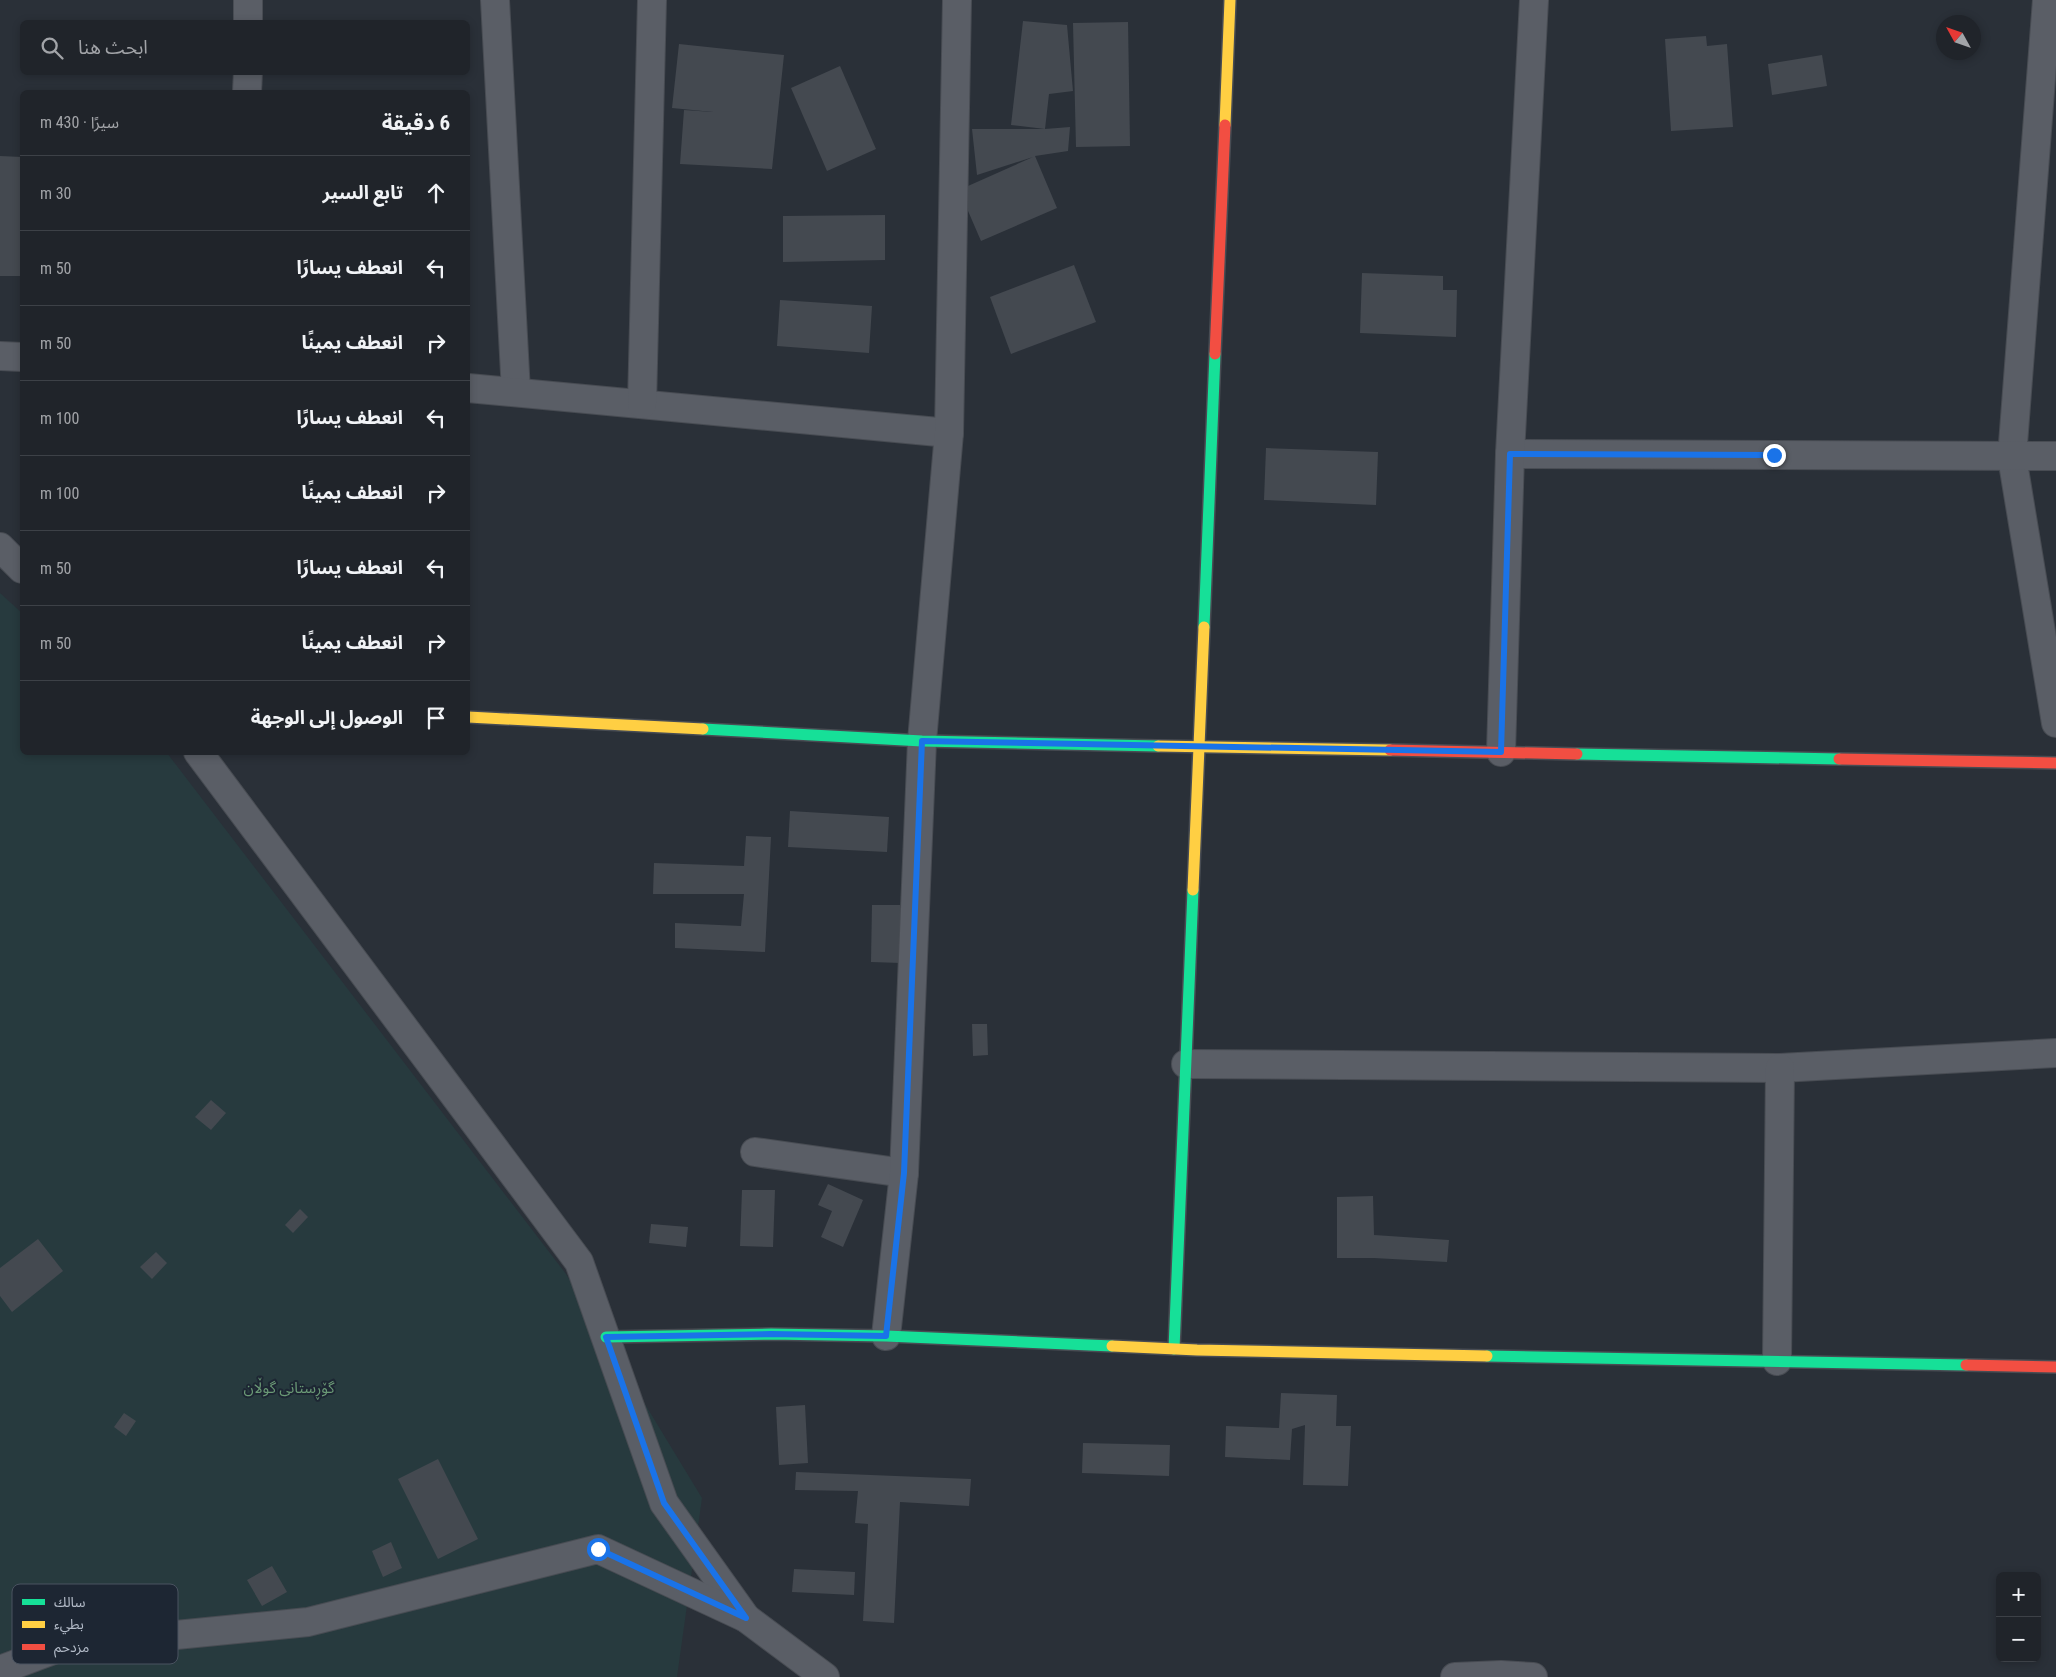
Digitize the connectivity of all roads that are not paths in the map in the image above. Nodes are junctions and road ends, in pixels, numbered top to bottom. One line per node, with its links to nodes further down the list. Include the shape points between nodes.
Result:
1 (248, 0): 8 (street)
2 (495, 0): 14 (street)
3 (652, 0): 15 (street)
4 (957, 0): 16 (street)
5 (1230, 0): 25 (street)
6 (1534, 0): 17 (street)
7 (2047, 0): 19 (street)
8 (248, 20)
9 (248, 75): 10 (street)
10 (248, 90)
11 (0, 356): 12 (street)
12 (20, 357)
13 (470, 388): 14 (street)
14 (516, 392): 15 (street)
15 (642, 404): 16 (street)
16 (949, 433): 24 (street)
17 (1510, 454): 19 (street); 26 (street)
18 (2056, 456): 19 (street)
19 (2012, 457): 23 (street)
20 (0, 547): 21 (street)
21 (20, 567)
22 (470, 717): 24 (street)
23 (2056, 723)
24 (922, 741): 25 (street); 33 (street)
25 (1199, 746): 26 (street); 30 (street)
26 (1501, 752): 28 (street)
27 (200, 755): 35 (street, via 579,1262)
28 (2056, 764)
29 (2056, 1053): 31 (street)
30 (1186, 1064): 31 (street); 36 (street)
31 (1780, 1068): 37 (street)
32 (755, 1152): 33 (street)
33 (904, 1173): 34 (street)
34 (886, 1336): 35 (street); 36 (street)
35 (606, 1337): 39 (street, via 664,1503)
36 (1174, 1349): 37 (street)
37 (1777, 1361): 38 (street)
38 (2056, 1367)
39 (746, 1618): 40 (street, via 598,1549 308,1622); 43 (street)
40 (178, 1635)
41 (16, 1664): 42 (street)
42 (0, 1670)
43 (825, 1677)
44 (1455, 1677): 45 (street, via 1501,1674)
45 (1533, 1677)

